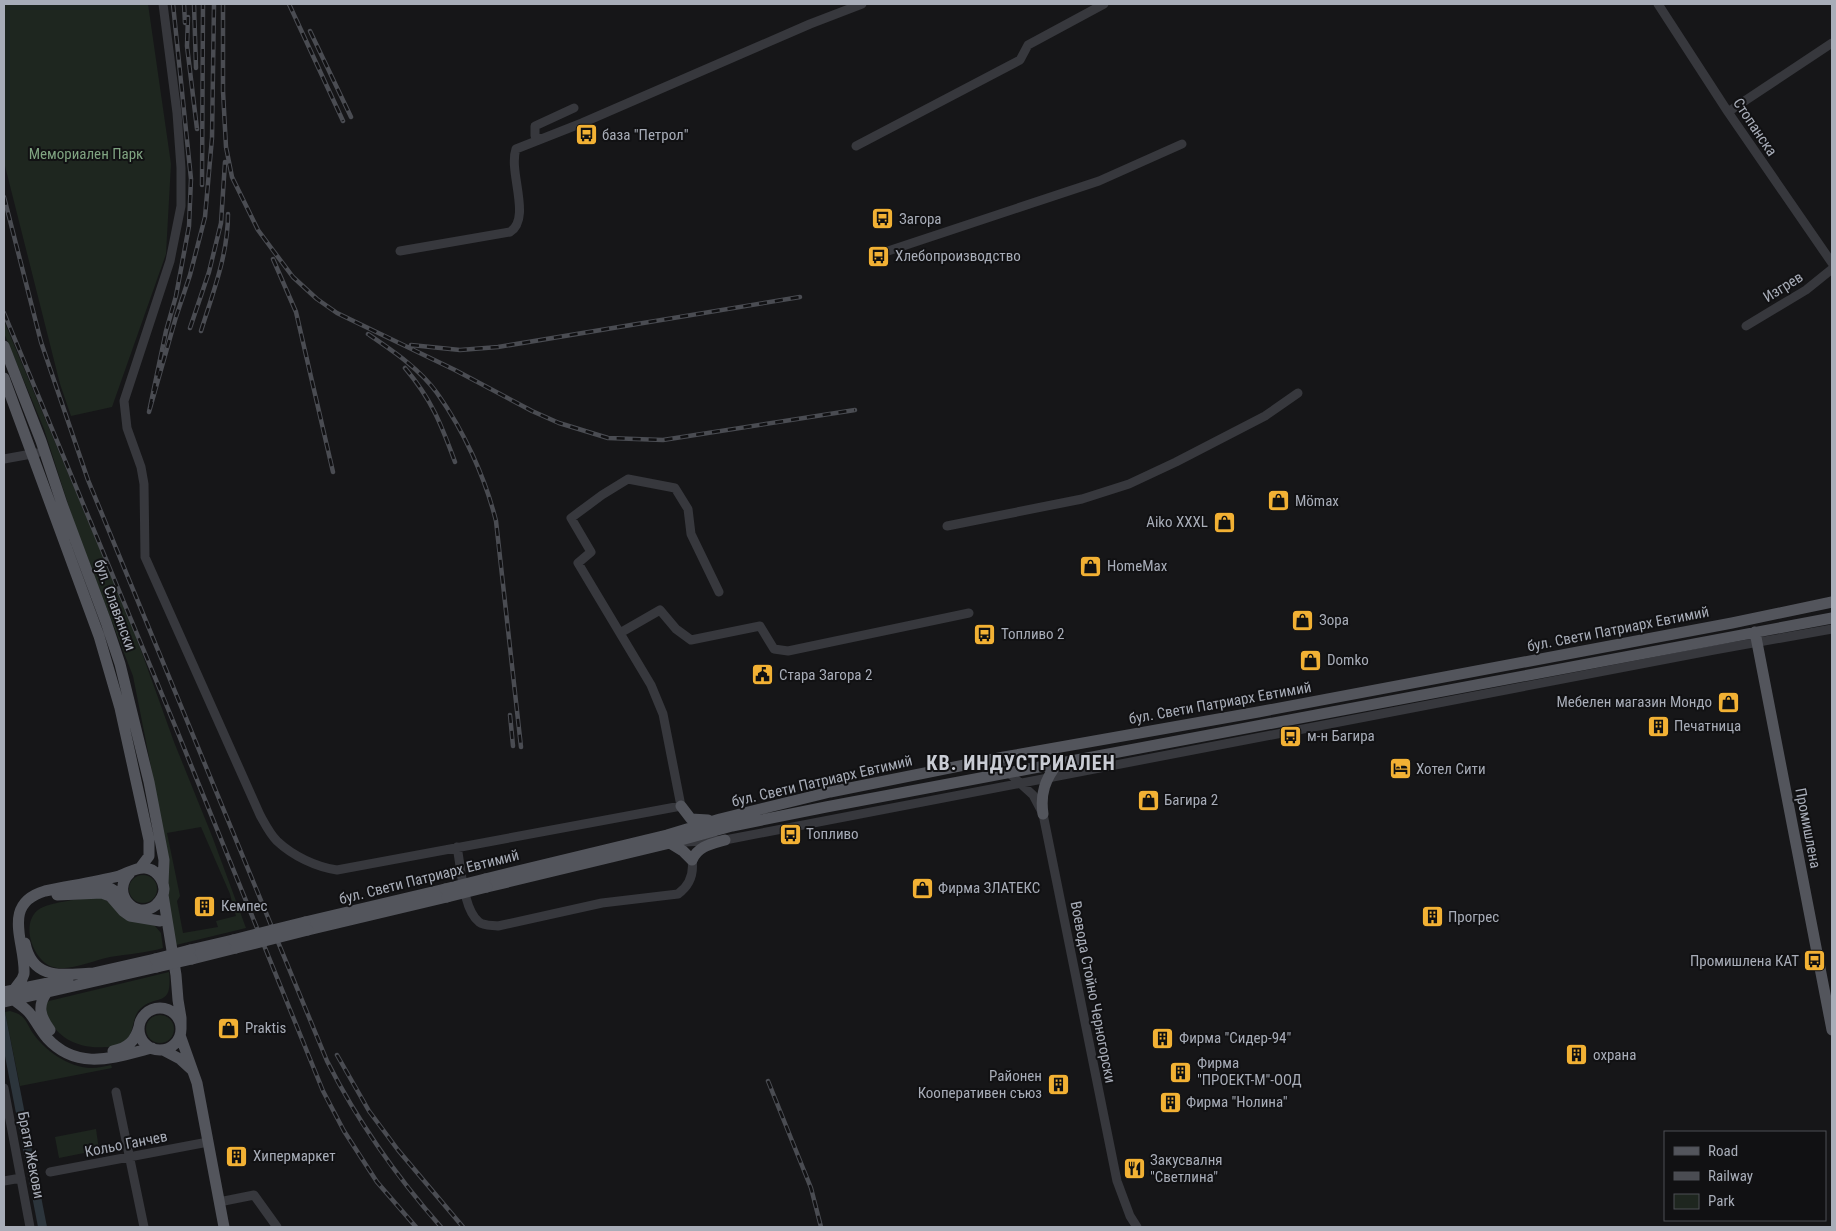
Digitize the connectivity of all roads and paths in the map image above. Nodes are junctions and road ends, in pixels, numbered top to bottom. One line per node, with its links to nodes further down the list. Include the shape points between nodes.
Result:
1 (163, 4): 41 (street, via 177,113 181,206 170,261 124,401 127,428 144,484 145,557 260,815 277,841 303,859 337,870)
2 (862, 4): 8 (street)
3 (1104, 4): 10 (street, via 1028,45 1020,60)
4 (1658, 4): 7 (street, Стопанска)
5 (1832, 43): 7 (street)
6 (574, 108): 8 (street, via 535,126 535,136)
7 (1728, 112): 13 (street, Стопанска)
8 (541, 140): 11 (street, via 516,149 520,218 516,228 510,232)
9 (1182, 144): 12 (street, via 1099,181)
10 (856, 146)
11 (400, 251)
12 (882, 253)
13 (1832, 263)
14 (1832, 269): 15 (street, Изгрев, via 1806,290)
15 (1746, 326)
16 (4, 346): 19 (main road, бул. Славянски)
17 (4, 378): 19 (main road, бул. Славянски)
18 (1298, 393): 21 (street, via 1265,416 1128,484 1082,499)
19 (39, 453): 20 (street); 43 (main road, бул. Славянски, via 46,494 99,636 120,708 149,844 149,856); 44 (main road, бул. Славянски, via 62,504 128,692 163,856)
20 (4, 459)
21 (947, 526)
22 (719, 592): 29 (street, via 691,534 688,509 675,488 628,479 571,518 591,552 578,562)
23 (1832, 602): 25 (main road, бул. Свети Патриарх Евтимий)
24 (968, 613): 29 (street, via 788,651 774,649 760,626 691,640 676,629 660,610)
25 (1779, 613): 27 (main road, бул. Свети Патриарх Евтимий); 30 (main road)
26 (1832, 618): 30 (main road, бул. Свети Патриарх Евтимий)
27 (1732, 623): 30 (main road); 31 (main road, бул. Свети Патриарх Евтимий)
28 (1832, 629): 30 (street)
29 (620, 633): 36 (street, via 651,685 663,714)
30 (1756, 638): 32 (main road, бул. Свети Патриарх Евтимий); 34 (street); 57 (main road, Промишлена)
31 (1004, 757): 33 (street); 38 (main road, бул. Свети Патриарх Евтимий, via 830,792)
32 (1058, 762): 33 (main road, бул. Свети Патриарх Евтимий); 34 (main road)
33 (1008, 772): 35 (street, Воевода Стойно Черногорски); 39 (main road, бул. Свети Патриарх Евтимий)
34 (1048, 778): 35 (street); 37 (main road, via 1042,792)
35 (1019, 784): 37 (street, Воевода Стойно Черногорски, via 1033,795); 40 (street)
36 (681, 806): 38 (main road, via 690,819); 39 (main road, via 680,820); 41 (street)
37 (1043, 814): 73 (street, Воевода Стойно Черногорски, via 1117,1181)
38 (720, 819): 39 (main road, бул. Свети Патриарх Евтимий)
39 (668, 839): 40 (street); 42 (main road); 50 (main road, бул. Свети Патриарх Евтимий, bridge)
40 (725, 840): 42 (main road, via 697,851)
41 (457, 847): 42 (street, via 467,903 479,922 498,926 602,903 678,894 689,881)
42 (692, 860)
43 (135, 870): 44 (main road, via 156,872); 46 (main road, via 122,885); 54 (main road, via 45,891 28,901 19,914 17,926 24,974)
44 (163, 889): 47 (main road, via 154,906); 49 (main road, бул. Славянски)
45 (53, 895): 46 (main road, via 104,886 114,889); 48 (main road, via 102,893 110,896 130,916); 51 (main road, via 39,900 25,918 23,930 30,957 37,967 48,973)
46 (126, 900): 47 (main road)
47 (140, 910): 48 (main road, бул. Славянски)
48 (160, 921): 49 (main road, бул. Славянски)
49 (168, 932): 52 (main road, бул. Славянски)
50 (156, 963): 51 (main road, бул. Свети Патриарх Евтимий); 53 (main road, бул. Свети Патриарх Евтимий)
51 (94, 973): 54 (main road, бул. Свети Патриарх Евтимий)
52 (176, 983): 55 (main road, via 172,998); 58 (main road, бул. Славянски)
53 (47, 992): 54 (main road, бул. Свети Патриарх Евтимий); 56 (main road, via 40,1004 42,1016 56,1037 77,1049 100,1053 122,1049 134,1039)
54 (9, 996): 59 (main road, via 30,1014 50,1040 73,1055 93,1060 108,1059)
55 (162, 1008): 56 (main road, via 147,1012); 58 (main road, via 171,1011 179,1020)
56 (139, 1027): 59 (main road, via 142,1040)
57 (1832, 1030)
58 (180, 1032): 59 (main road, via 174,1045); 60 (main road, бул. Славянски)
59 (158, 1049): 60 (main road, via 180,1059)
60 (195, 1074): 63 (main road, бул. Славянски)
61 (4, 1091): 66 (street, Братя Жекови)
62 (116, 1092): 64 (street)
63 (208, 1142): 64 (street, Кольо Ганчев); 68 (main road, бул. Славянски)
64 (130, 1157): 65 (street, Кольо Ганчев); 70 (street)
65 (50, 1172)
66 (21, 1178): 67 (street); 69 (street, Братя Жекови)
67 (4, 1181)
68 (219, 1202): 71 (main road, бул. Славянски); 72 (street, via 254,1195)
69 (30, 1227)
70 (144, 1227)
71 (222, 1227)
72 (277, 1227)
73 (1137, 1227)

